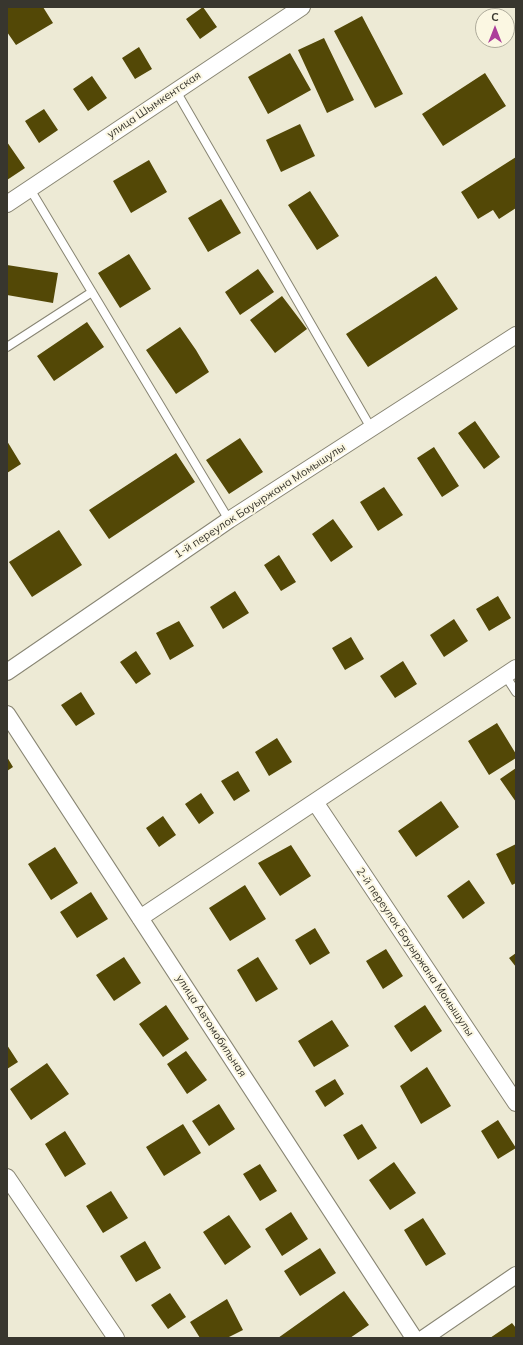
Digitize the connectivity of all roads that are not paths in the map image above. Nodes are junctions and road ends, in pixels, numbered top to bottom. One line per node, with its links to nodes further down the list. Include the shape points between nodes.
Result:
1 (302, 7): 2 (street, улица Шымкентская)
2 (176, 91): 3 (street, улица Шымкентская); 8 (lane)
3 (30, 189): 4 (street, улица Шымкентская); 5 (lane)
4 (7, 204)
5 (92, 292): 7 (lane); 9 (lane)
6 (516, 335): 8 (street, 1-й переулок Бауыржана Момышулы)
7 (7, 347)
8 (371, 428): 9 (street, 1-й переулок Бауыржана Момышулы)
9 (229, 520): 11 (street, 1-й переулок Бауыржана Момышулы)
10 (510, 671): 12 (lane); 14 (street)
11 (7, 672)
12 (516, 692)
13 (7, 714): 15 (street, улица Автомобильная)
14 (315, 802): 15 (street); 16 (street, 2-й переулок Бауыржана Момышулы)
15 (140, 918): 20 (street, улица Автомобильная)
16 (516, 1103)
17 (7, 1177): 19 (street)
18 (516, 1275): 21 (street)
19 (116, 1338)
20 (414, 1338)
21 (424, 1338)

